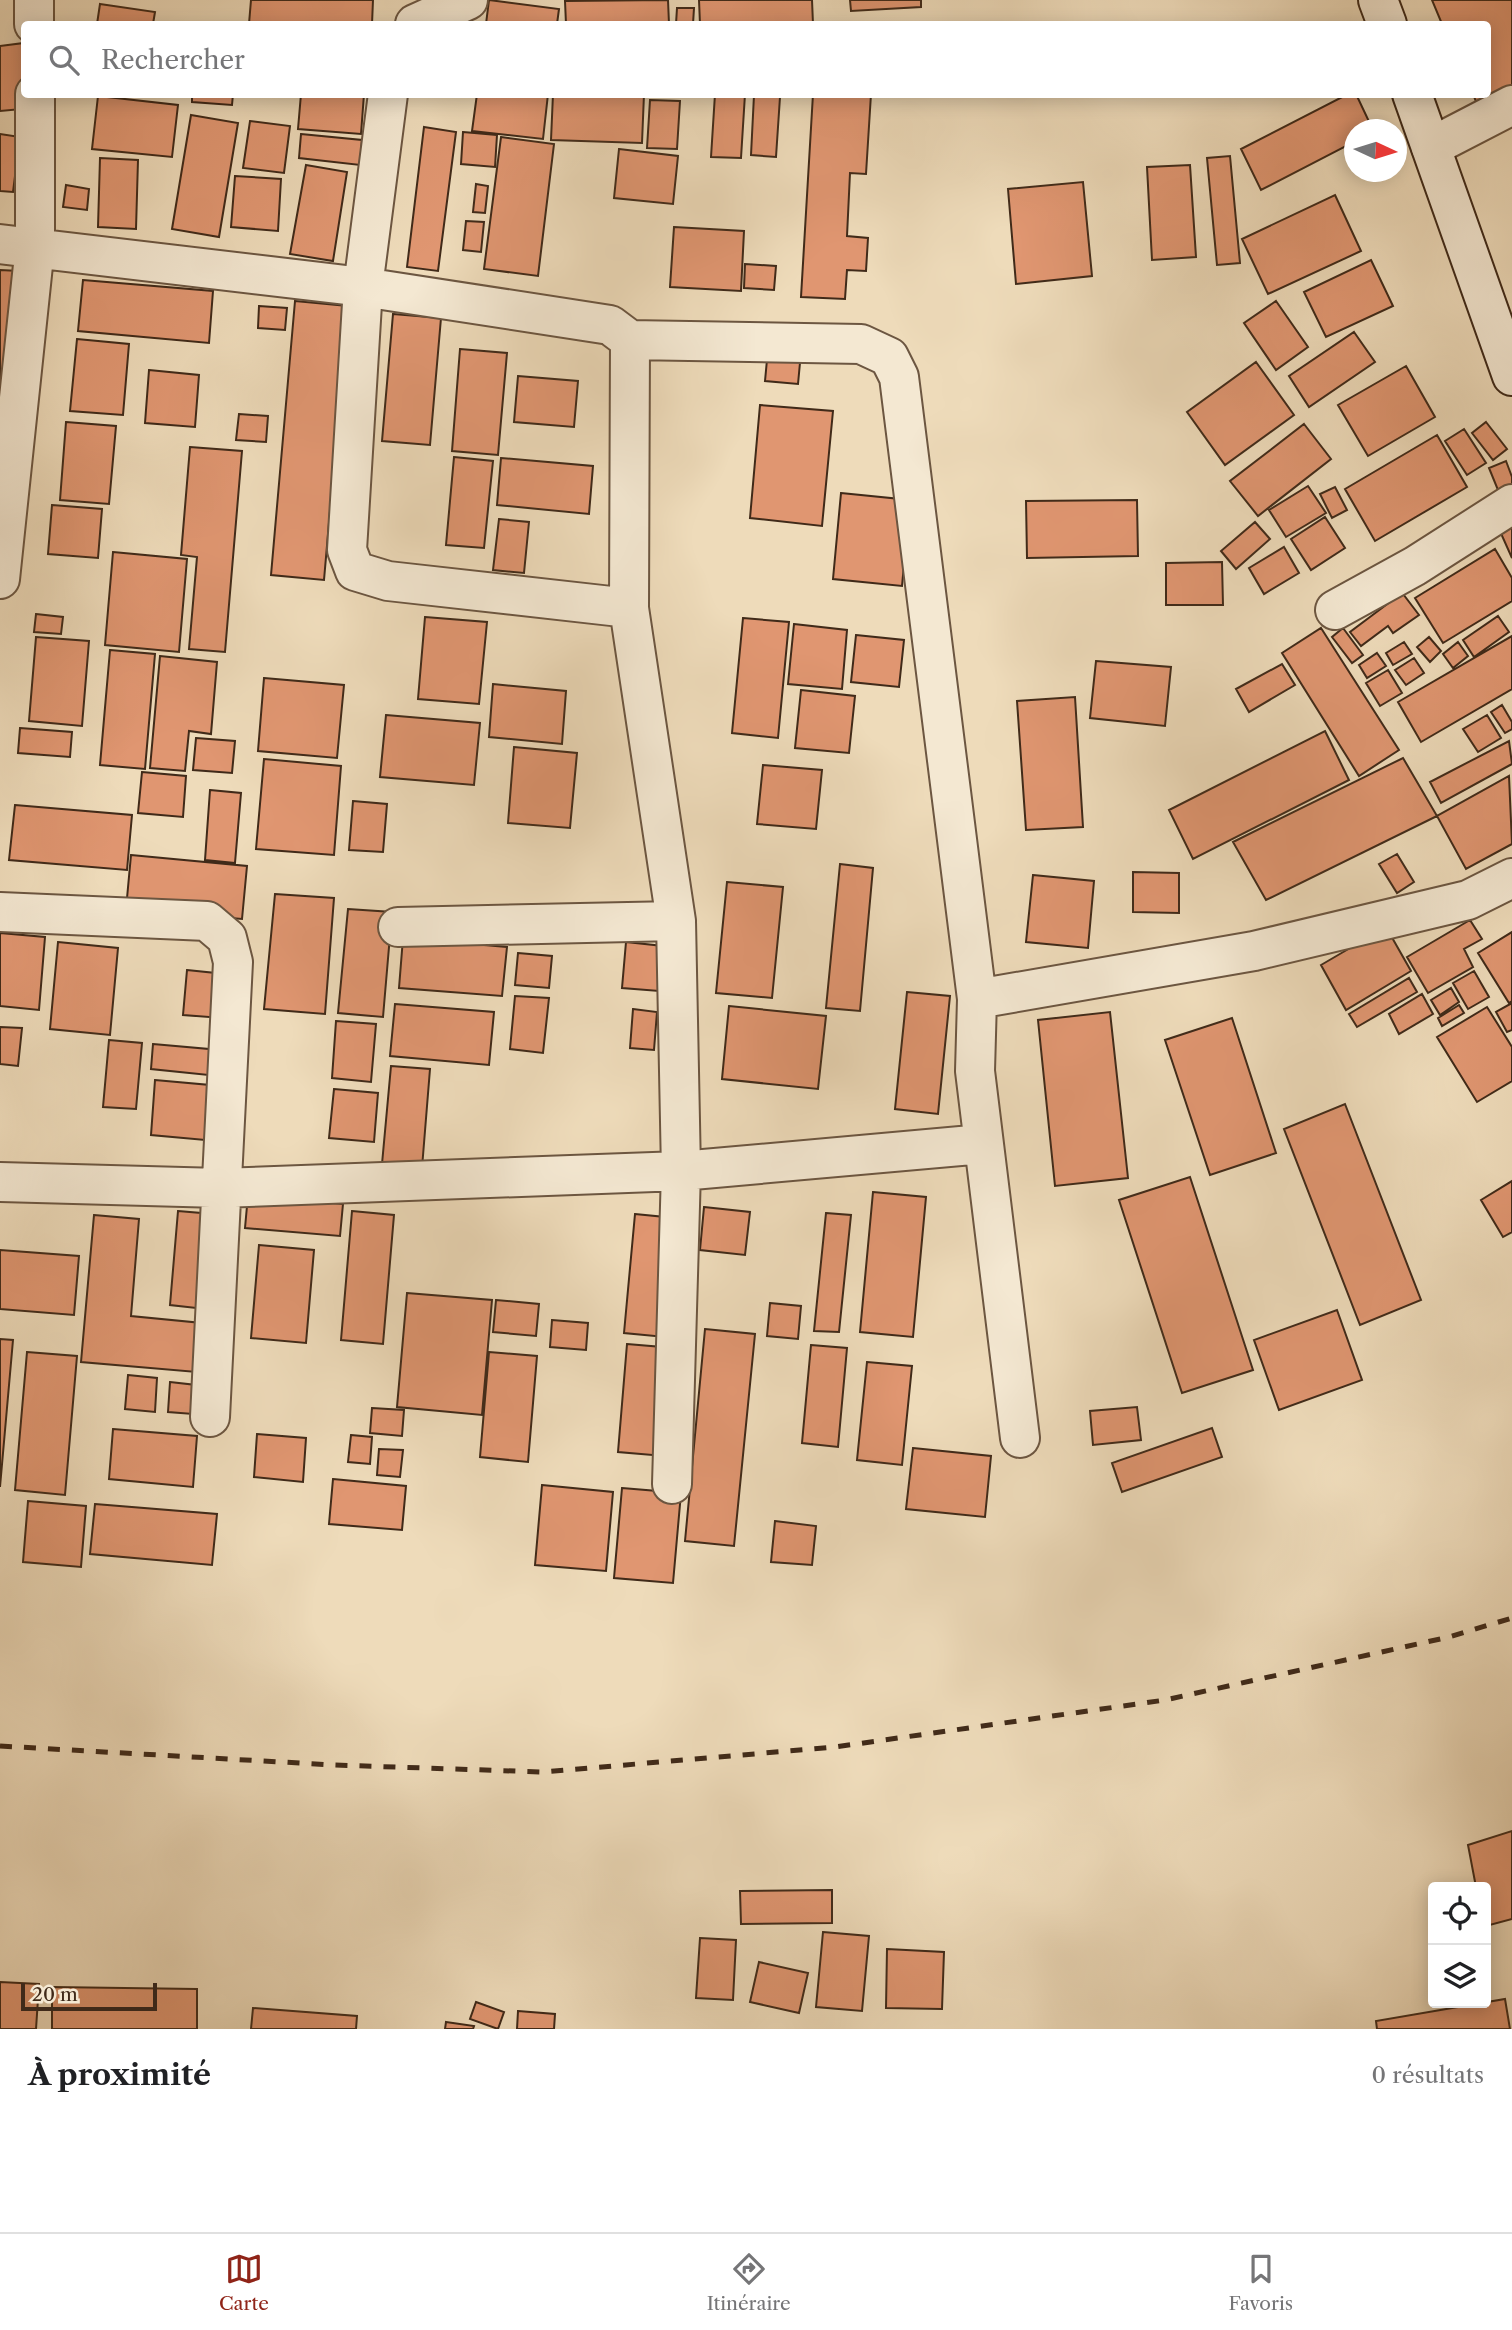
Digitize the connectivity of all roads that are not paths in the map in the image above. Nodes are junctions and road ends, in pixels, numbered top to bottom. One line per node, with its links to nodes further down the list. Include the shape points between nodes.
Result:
1 (34, 0): 4 (street)
2 (468, 0): 5 (street)
3 (1378, 0): 6 (street)
4 (34, 21)
5 (422, 21)
6 (1386, 21)
7 (35, 98): 12 (street)
8 (387, 98): 13 (street)
9 (1413, 98): 11 (street)
10 (1512, 105): 11 (street)
11 (1431, 147): 15 (street)
12 (17, 245): 13 (street); 17 (street)
13 (363, 287): 14 (street, via 610,325); 18 (street, via 347,550 355,571 388,581)
14 (630, 340): 18 (street); 24 (street, via 860,344 889,356 899,377)
15 (1512, 376)
16 (1512, 504): 19 (street)
17 (0, 579)
18 (629, 608): 22 (street)
19 (1335, 610)
20 (1512, 878): 24 (street, via 1468,900 1254,951)
21 (0, 912): 28 (street, via 207,921 227,938 233,961)
22 (677, 921): 23 (street); 26 (street)
23 (398, 926)
24 (978, 999): 25 (street, via 975,1070)
25 (983, 1144): 26 (street); 30 (street)
26 (681, 1171): 28 (street); 31 (street)
27 (0, 1182): 28 (street)
28 (220, 1188): 29 (street)
29 (210, 1417)
30 (1020, 1438)
31 (672, 1484)

